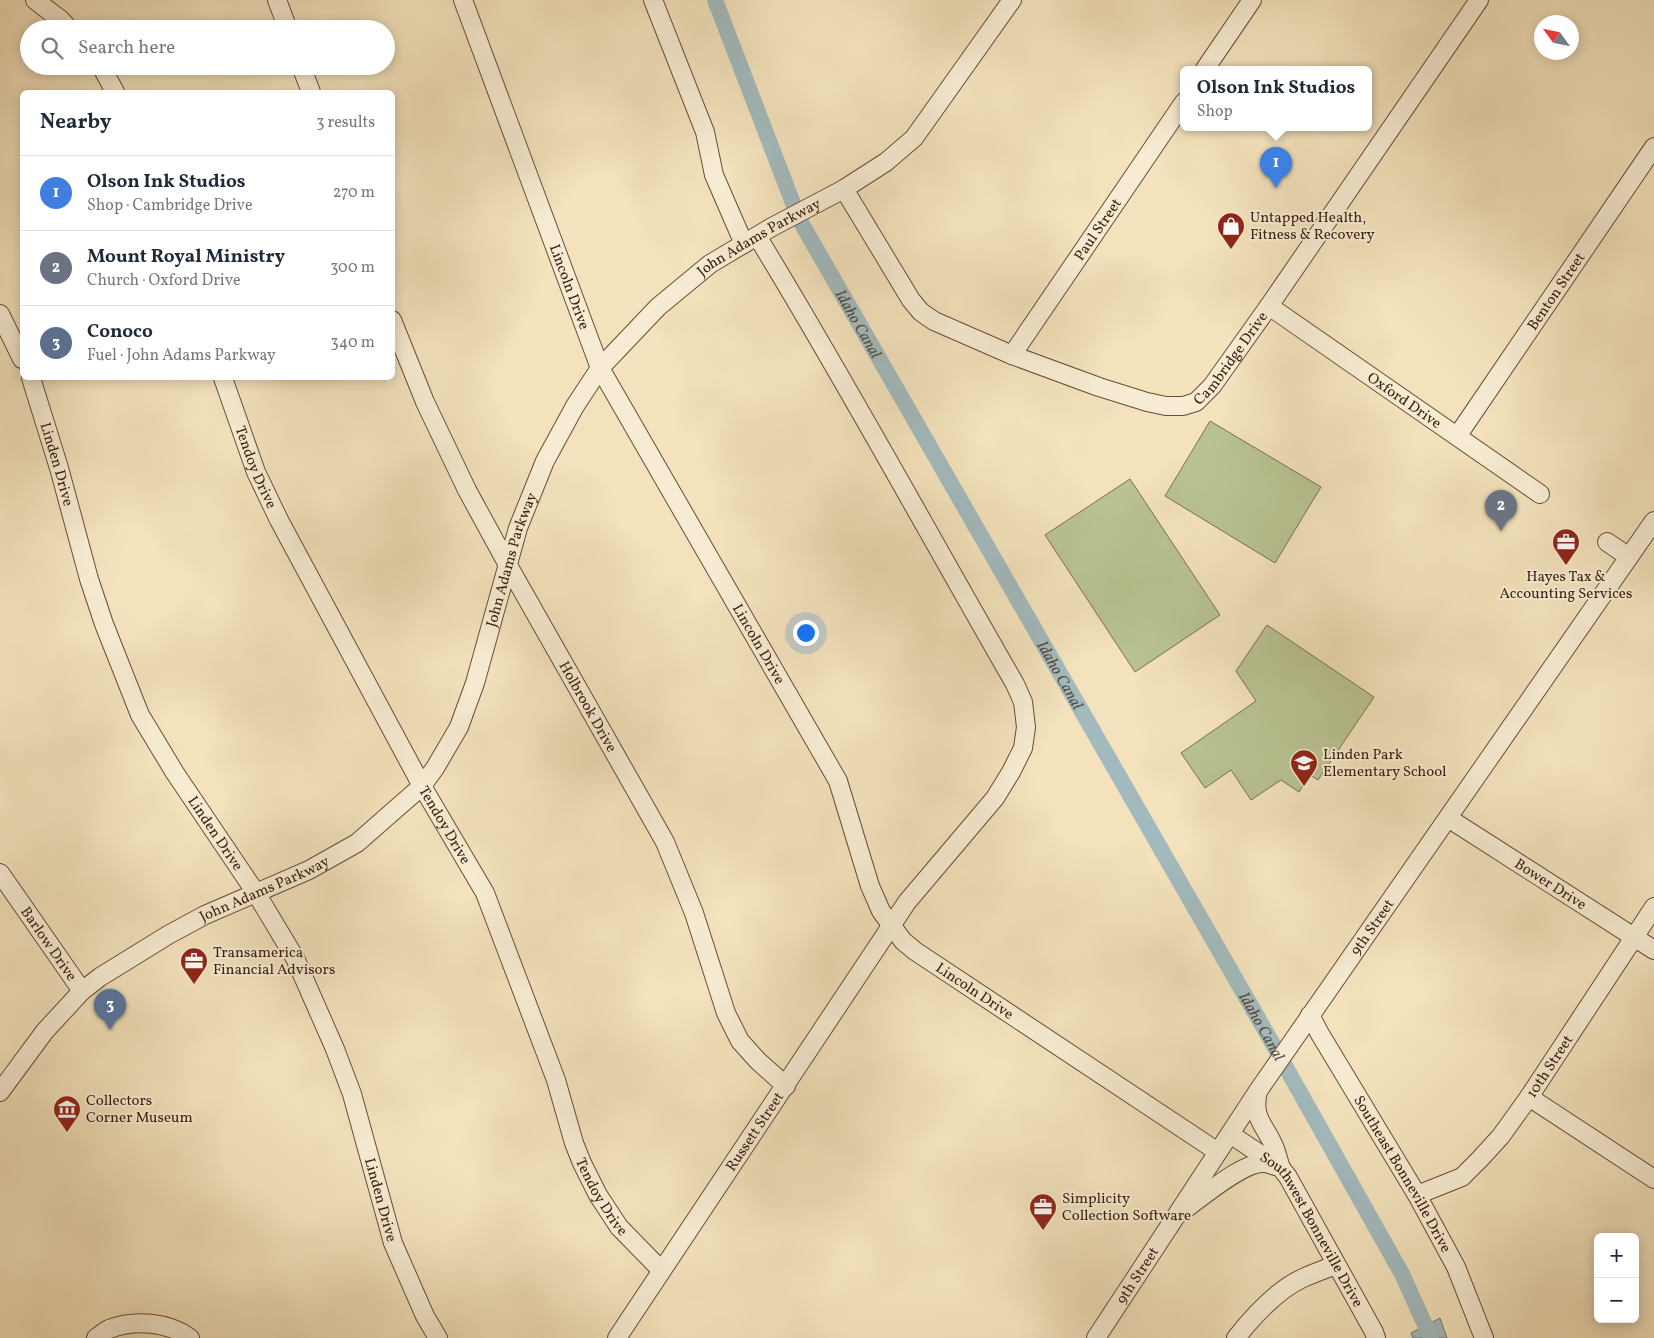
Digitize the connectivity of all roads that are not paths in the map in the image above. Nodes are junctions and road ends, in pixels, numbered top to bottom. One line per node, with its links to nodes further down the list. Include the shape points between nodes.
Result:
1 (35, 0): 8 (street)
2 (277, 0): 9 (street)
3 (463, 0): 24 (street, Lincoln Drive)
4 (653, 0): 18 (street, Russett Street, via 705,132 714,174)
5 (1012, 0): 17 (street, John Adams Parkway, via 914,138 886,162)
6 (1252, 0): 10 (street)
7 (1479, 0): 19 (street, Cambridge Drive)
8 (62, 20)
9 (285, 20)
10 (1208, 66)
11 (106, 75): 13 (street)
12 (304, 75): 14 (street)
13 (115, 90)
14 (310, 90)
15 (1180, 108): 22 (street, Paul Street)
16 (1654, 147): 27 (street, Benton Street)
17 (844, 189): 18 (street, John Adams Parkway); 22 (street, Cambridge Drive, via 888,264 921,312 934,321)
18 (751, 240): 24 (street, John Adams Parkway, via 686,282); 38 (street, Russett Street, via 828,354 1023,702 1026,727 1023,748 1011,772 995,798 906,902)
19 (1269, 306): 22 (street, Cambridge Drive, via 1212,386 1196,402 1183,406 1147,402); 27 (street, Oxford Drive)
20 (0, 314): 23 (street)
21 (395, 327): 32 (street, Holbrook Drive, via 446,446)
22 (1012, 355)
23 (20, 356)
24 (600, 368): 32 (street, John Adams Parkway, via 574,406 545,461 518,528); 38 (street, Lincoln Drive, via 838,781 870,886)
25 (32, 380): 36 (street, Linden Drive, via 89,579 140,715)
26 (224, 380): 33 (street, Tendoy Drive, via 256,472 279,520)
27 (1458, 435): 28 (street, Oxford Drive)
28 (1540, 494)
29 (1654, 521): 31 (street, 9th Street)
30 (1607, 542): 31 (street)
31 (1629, 557): 34 (street, 9th Street)
32 (508, 568): 33 (street, John Adams Parkway, via 476,683 459,727); 43 (street, Holbrook Drive, via 665,842 694,913 726,1013 740,1041)
33 (422, 786): 36 (street, John Adams Parkway, via 357,843); 54 (street, Tendoy Drive, via 485,893 556,1080 574,1143 586,1171 619,1227)
34 (1448, 818): 39 (street, Bower Drive); 42 (street, 9th Street)
35 (0, 873): 41 (street, Barlow Drive)
36 (256, 894): 41 (street, John Adams Parkway, via 168,934); 57 (street, Linden Drive, via 295,958 335,1049 362,1125 393,1243)
37 (1654, 907): 39 (street, 10th Street)
38 (891, 926): 43 (street, Russett Street); 48 (street, Lincoln Drive, via 915,951)
39 (1634, 937): 40 (street, Bower Drive); 46 (street, 10th Street)
40 (1654, 950)
41 (82, 991): 45 (street, John Adams Parkway, via 44,1031)
42 (1310, 1015): 44 (street, 9th Street); 51 (street, Southeast Bonneville Drive)
43 (786, 1086): 54 (street, Russett Street)
44 (1258, 1091): 47 (street, 9th Street); 49 (street, via 1255,1105 1259,1119 1274,1146)
45 (0, 1092)
46 (1530, 1097): 50 (street); 51 (street, 10th Street, via 1501,1136 1462,1177)
47 (1230, 1134): 48 (street, 9th Street); 49 (street, Southwest Bonneville Drive)
48 (1218, 1152): 52 (street, 9th Street)
49 (1281, 1168): 52 (street, via 1263,1163 1248,1166); 53 (street, Southwest Bonneville Drive)
50 (1654, 1179)
51 (1417, 1195): 62 (street, Southeast Bonneville Drive, via 1456,1267)
52 (1174, 1217): 59 (street, 9th Street)
53 (1336, 1265): 60 (street, via 1302,1278 1281,1291); 61 (street, Southwest Bonneville Drive)
54 (661, 1270): 58 (street, Russett Street)
55 (96, 1338): 56 (street, via 108,1329 160,1324)
56 (190, 1338)
57 (438, 1338)
58 (617, 1338)
59 (1096, 1338)
60 (1236, 1338)
61 (1376, 1338)
62 (1484, 1338)

